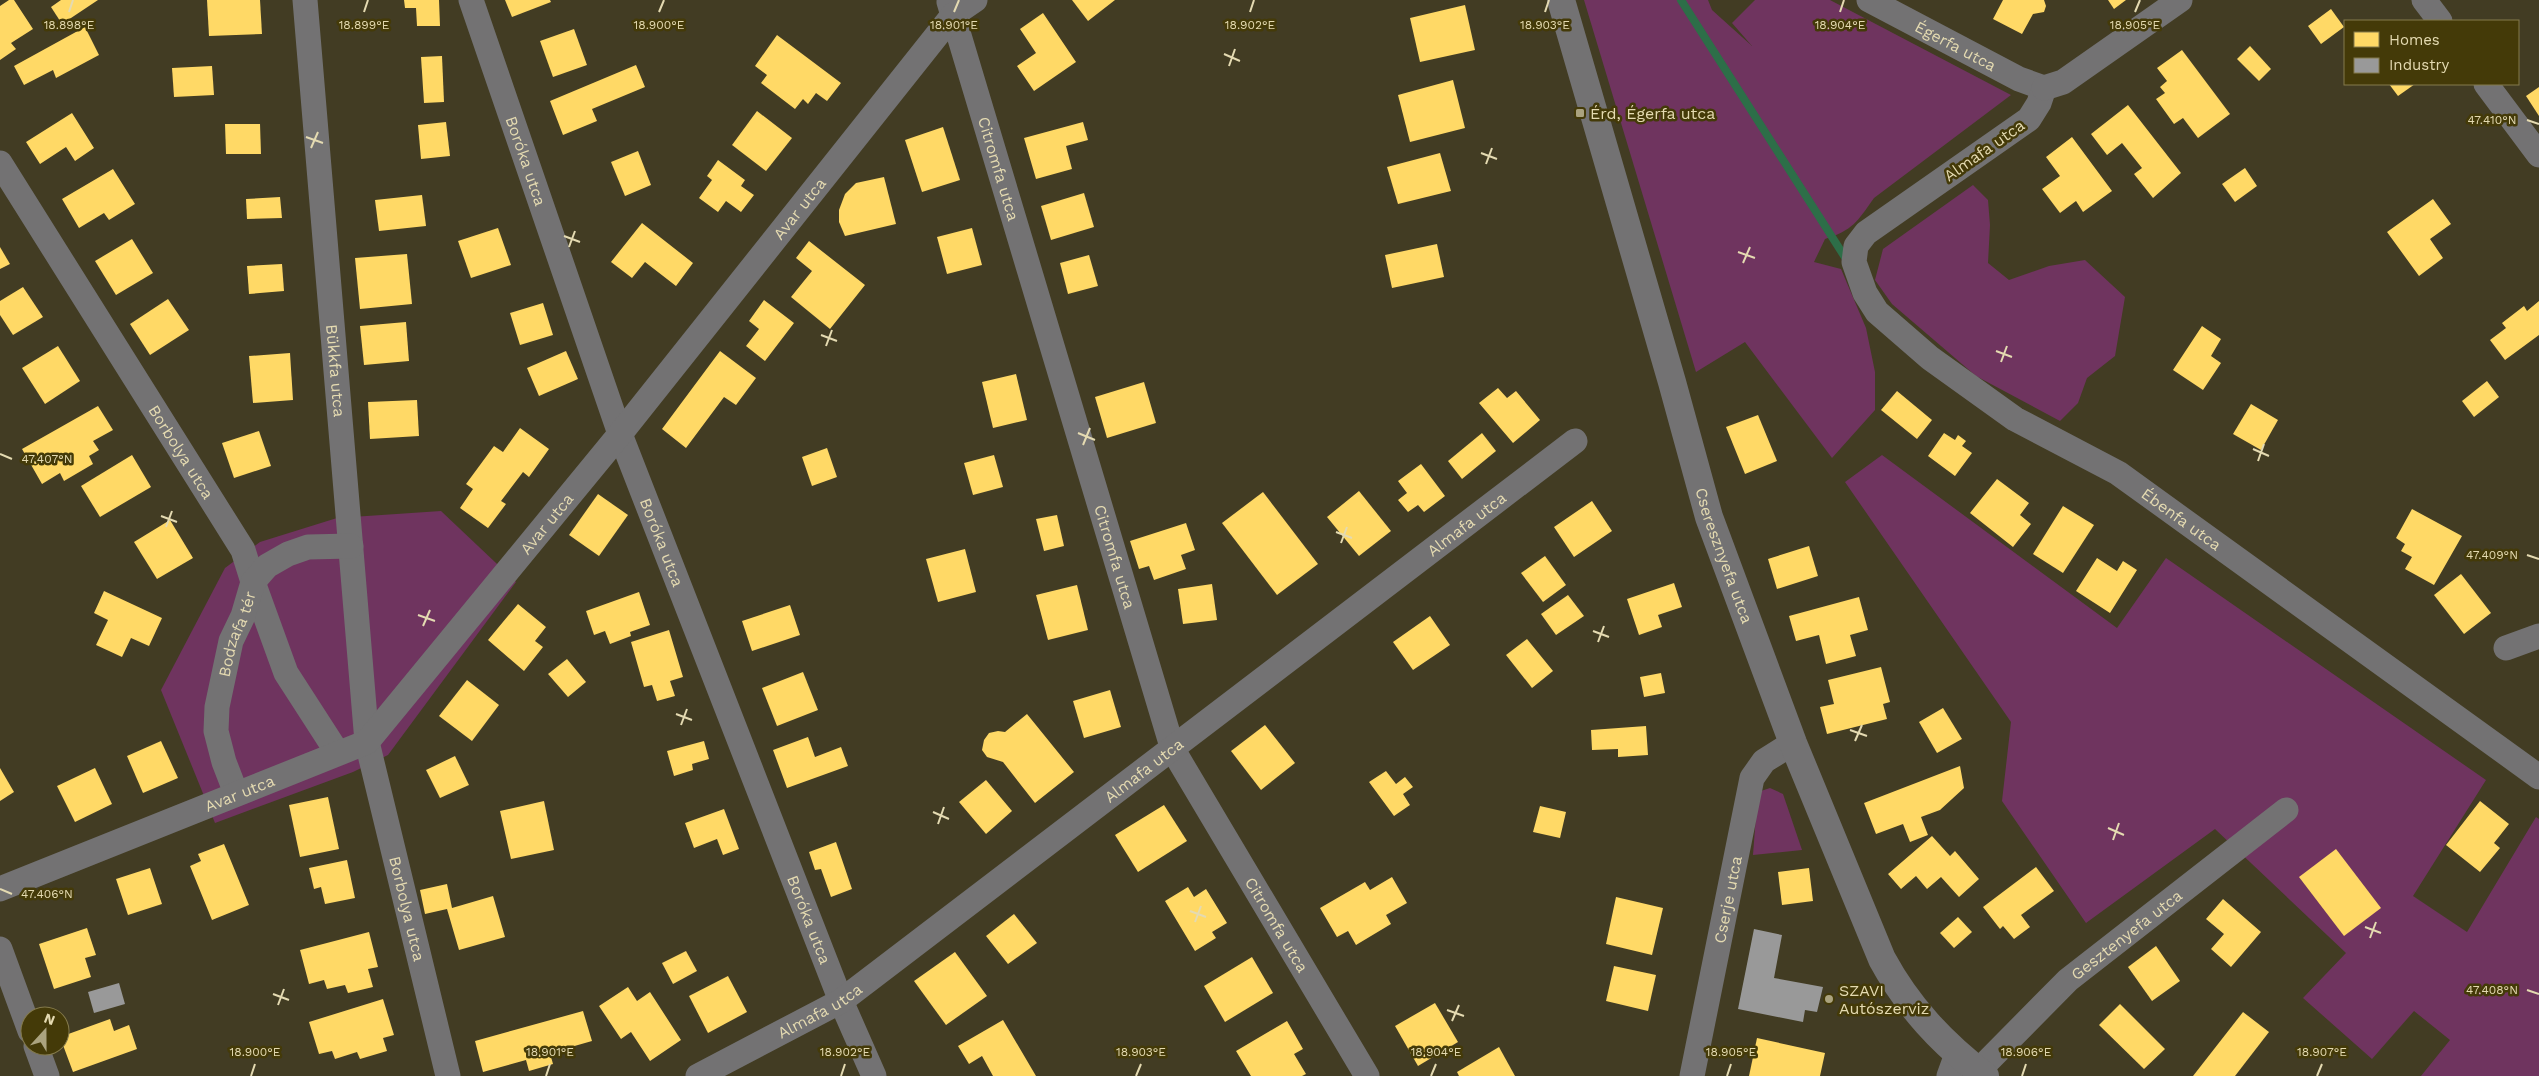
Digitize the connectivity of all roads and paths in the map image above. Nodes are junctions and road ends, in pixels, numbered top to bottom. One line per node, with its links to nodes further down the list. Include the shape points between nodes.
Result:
1 (304, 0): 17 (street, Bükkfa utca)
2 (471, 0): 15 (street, Boróka utca)
3 (975, 0): 8 (street, Avar utca)
4 (1561, 0): 22 (street, Cseresznyefa utca, via 1709,517)
5 (1869, 0): 11 (street, Égerfa utca, via 2020,79)
6 (2180, 0): 11 (street, via 2063,82)
7 (2424, 0): 9 (street)
8 (950, 8): 15 (street, Avar utca); 23 (street, Citromfa utca)
9 (2439, 20)
10 (2487, 85): 12 (street)
11 (2044, 88): 14 (street, Almafa utca, via 2029,119 1866,232)
12 (2539, 155)
13 (0, 163): 18 (street, Borbolya utca, via 244,550)
14 (1856, 246): 25 (street, Ébenfa utca, via 1854,262 1865,293 1877,312 1930,358 2015,419 2118,473)
15 (620, 434): 21 (street, Avar utca); 30 (street, Boróka utca)
16 (1575, 441): 23 (street, Almafa utca)
17 (351, 546): 18 (street, Bodzafa tér, via 308,547 288,554 267,566); 21 (street, Bükkfa utca)
18 (252, 582): 24 (street, Borbolya utca, via 286,673); 26 (street, Bodzafa tér, via 243,616 231,641 216,707 216,731)
19 (2539, 636): 20 (street)
20 (2506, 648)
21 (367, 742): 24 (street, Avar utca); 36 (street, Borbolya utca)
22 (1794, 744): 33 (street, Cseresznyefa utca, via 1882,959); 40 (street, Cserje utca, via 1764,761 1752,778)
23 (1173, 750): 30 (street, Almafa utca); 39 (street, Citromfa utca)
24 (337, 752): 26 (street, Avar utca)
25 (2539, 777)
26 (236, 793): 28 (street, Avar utca)
27 (2286, 810): 34 (street, Gesztenyefa utca, via 2068,980)
28 (0, 889)
29 (0, 948): 31 (street)
30 (841, 1001): 37 (street, Almafa utca); 38 (street, Boróka utca)
31 (21, 1006)
32 (40, 1056): 35 (street)
33 (1953, 1065): 34 (street, Cseresznyefa utca)
34 (1982, 1073)
35 (47, 1076)
36 (448, 1076)
37 (698, 1076)
38 (874, 1076)
39 (1367, 1076)
40 (1692, 1076)

